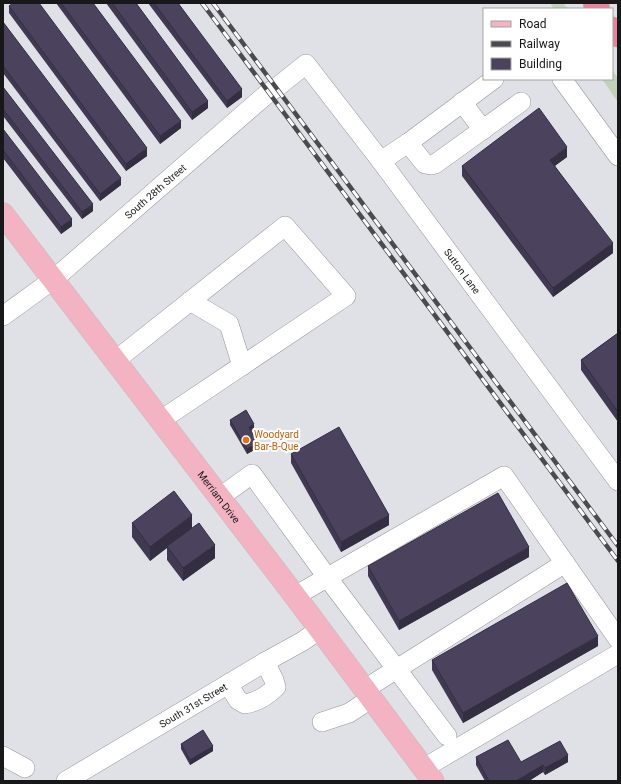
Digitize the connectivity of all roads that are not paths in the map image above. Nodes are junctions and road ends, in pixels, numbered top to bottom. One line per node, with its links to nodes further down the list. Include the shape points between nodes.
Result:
1 (306, 64): 9 (street, Sutton Lane); 11 (street, South 28th Street, via 268,93)
2 (493, 80): 4 (street)
3 (563, 80): 8 (street)
4 (462, 102): 6 (street); 7 (street)
5 (521, 102): 6 (street)
6 (483, 130): 7 (street, via 431,165 425,164)
7 (408, 143): 9 (street)
8 (618, 156)
9 (381, 161): 17 (street, Sutton Lane)
10 (3, 214): 11 (main road, Merriam Drive)
11 (54, 279): 13 (street, South 28th Street); 14 (main road, Merriam Drive)
12 (190, 301): 14 (street); 15 (street, via 229,324); 15 (street, via 286,226 346,296)
13 (3, 316)
14 (116, 360): 16 (main road, Merriam Drive)
15 (242, 366): 16 (street)
16 (161, 420): 18 (main road, Merriam Drive)
17 (618, 481)
18 (220, 497): 20 (street, via 252,474); 21 (main road, Merriam Drive)
19 (565, 563): 20 (street, via 504,476); 23 (street); 26 (street)
20 (327, 577): 21 (street); 26 (street)
21 (295, 596): 22 (main road, Merriam Drive)
22 (320, 629): 25 (street, South 31st Street); 28 (main road, Merriam Drive)
23 (618, 639)
24 (618, 654): 33 (street)
25 (265, 662): 27 (street, South 31st Street); 27 (street, via 276,687 268,695 245,704 238,700)
26 (396, 670): 28 (street); 30 (street)
27 (228, 684): 34 (street, South 31st Street)
28 (368, 694): 29 (street, via 349,713); 33 (main road, Merriam Drive)
29 (322, 722)
30 (447, 736)
31 (3, 756): 32 (street)
32 (25, 768)
33 (429, 775)
34 (66, 781)

